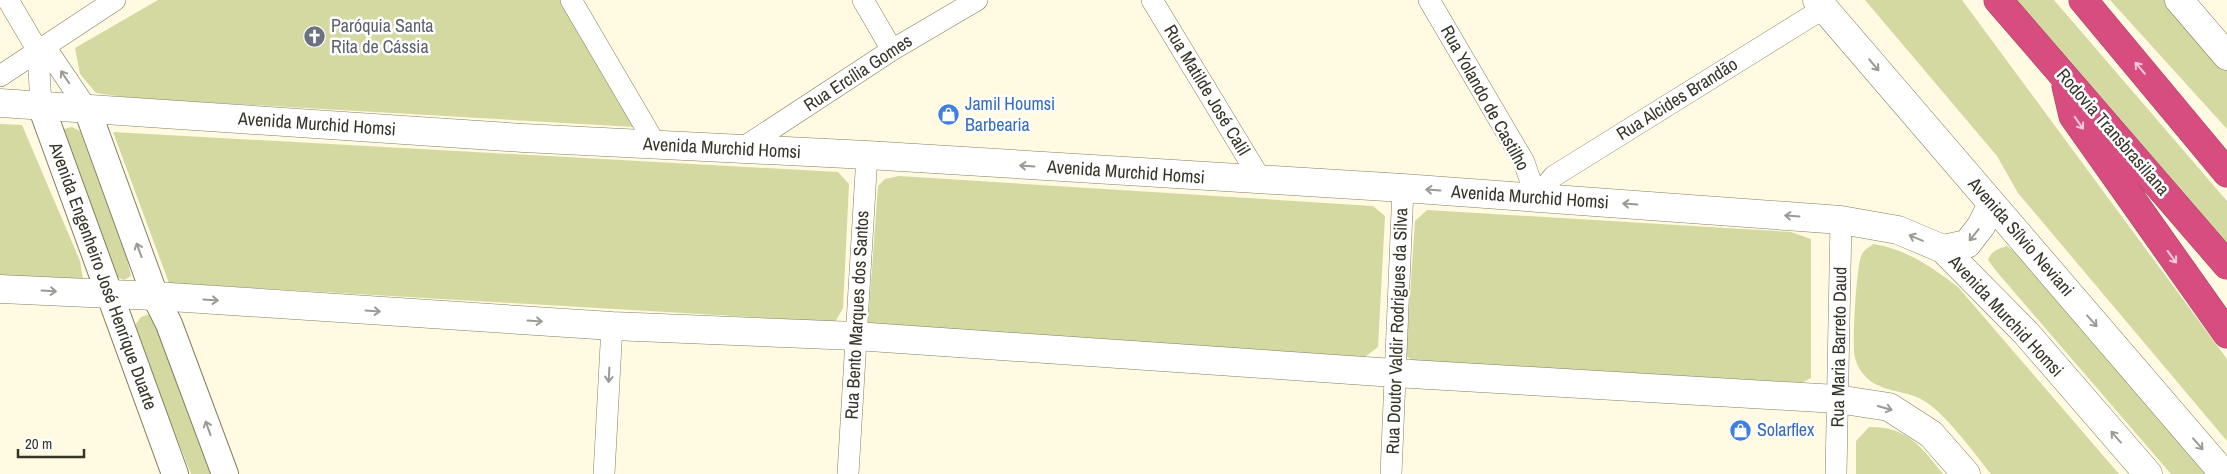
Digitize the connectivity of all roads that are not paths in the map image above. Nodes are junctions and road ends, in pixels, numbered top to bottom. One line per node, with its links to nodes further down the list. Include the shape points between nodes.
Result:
1 (8, 0): 12 (street)
2 (116, 0): 12 (street)
3 (571, 0): 21 (street)
4 (863, 0): 13 (street)
5 (977, 0): 13 (street, Rua Ercília Gomes)
6 (1152, 0): 26 (street, Rua Matilde José Calil)
7 (1429, 0): 28 (street, Rua Yolando de Castilho, via 1524,162)
8 (1998, 0): 16 (highway, Rodovia Transbrasiliana)
9 (2083, 0): 18 (highway, one-way to 9)
10 (2179, 0): 14 (main road)
11 (1820, 4): 28 (street, Rua Alcides Brandão, via 1554,176); 29 (main road, Avenida Sílvio Neviani, one-way to 29)
12 (38, 50): 15 (street); 19 (street); 20 (street, one-way to 12, via 52,57)
13 (892, 50): 23 (street, Rua Ercília Gomes)
14 (2227, 56)
15 (0, 76)
16 (2064, 77): 32 (highway, Rodovia Transbrasiliana); 37 (highway, one-way to 37, via 2073,116)
17 (0, 103): 19 (main road, Avenida Murchid Homsi)
18 (2172, 105): 22 (highway, via 2208,126); 25 (highway)
19 (41, 106): 20 (main road, Avenida Murchid Homsi); 34 (street, Avenida Engenheiro José Henrique Duarte)
20 (87, 109): 21 (main road, Avenida Murchid Homsi); 35 (street, one-way to 20)
21 (656, 145): 23 (main road, Avenida Murchid Homsi)
22 (2227, 146)
23 (741, 149): 24 (main road, Avenida Murchid Homsi)
24 (866, 156): 26 (main road, Avenida Murchid Homsi, one-way to 24); 38 (street, Rua Bento Marques dos Santos)
25 (2227, 172)
26 (1261, 180): 27 (main road, Avenida Murchid Homsi)
27 (1403, 188): 28 (main road, Avenida Murchid Homsi, one-way to 27); 39 (street, Rua Doutor Valdir Rodrigues da Silva)
28 (1536, 197): 30 (main road, Avenida Murchid Homsi, one-way to 28)
29 (1992, 204): 31 (main road, one-way to 31, via 1967,244); 49 (main road, Avenida Sílvio Neviani, one-way to 49)
30 (1841, 220): 31 (main road, Avenida Murchid Homsi, one-way to 30, via 1898,230); 40 (street, Rua Maria Barreto Daud)
31 (1943, 249): 48 (main road, Avenida Murchid Homsi, one-way to 31, via 2026,333)
32 (2227, 265)
33 (0, 289): 34 (main road, one-way to 34)
34 (109, 294): 35 (main road); 41 (street, Avenida Engenheiro José Henrique Duarte)
35 (156, 296): 36 (main road, one-way to 36); 42 (street, one-way to 35)
36 (612, 326): 38 (main road); 43 (street, one-way to 43)
37 (2227, 334)
38 (855, 336): 39 (main road); 44 (street, Rua Bento Marques dos Santos)
39 (1394, 373): 40 (main road); 45 (street, Rua Doutor Valdir Rodrigues da Silva)
40 (1837, 399): 46 (street, Rua Maria Barreto Daud); 47 (main road, one-way to 47, via 1889,407 1930,434)
41 (175, 474)
42 (225, 474)
43 (604, 474)
44 (848, 474)
45 (1390, 474)
46 (1836, 474)
47 (1966, 474)
48 (2148, 474)
49 (2224, 474)

